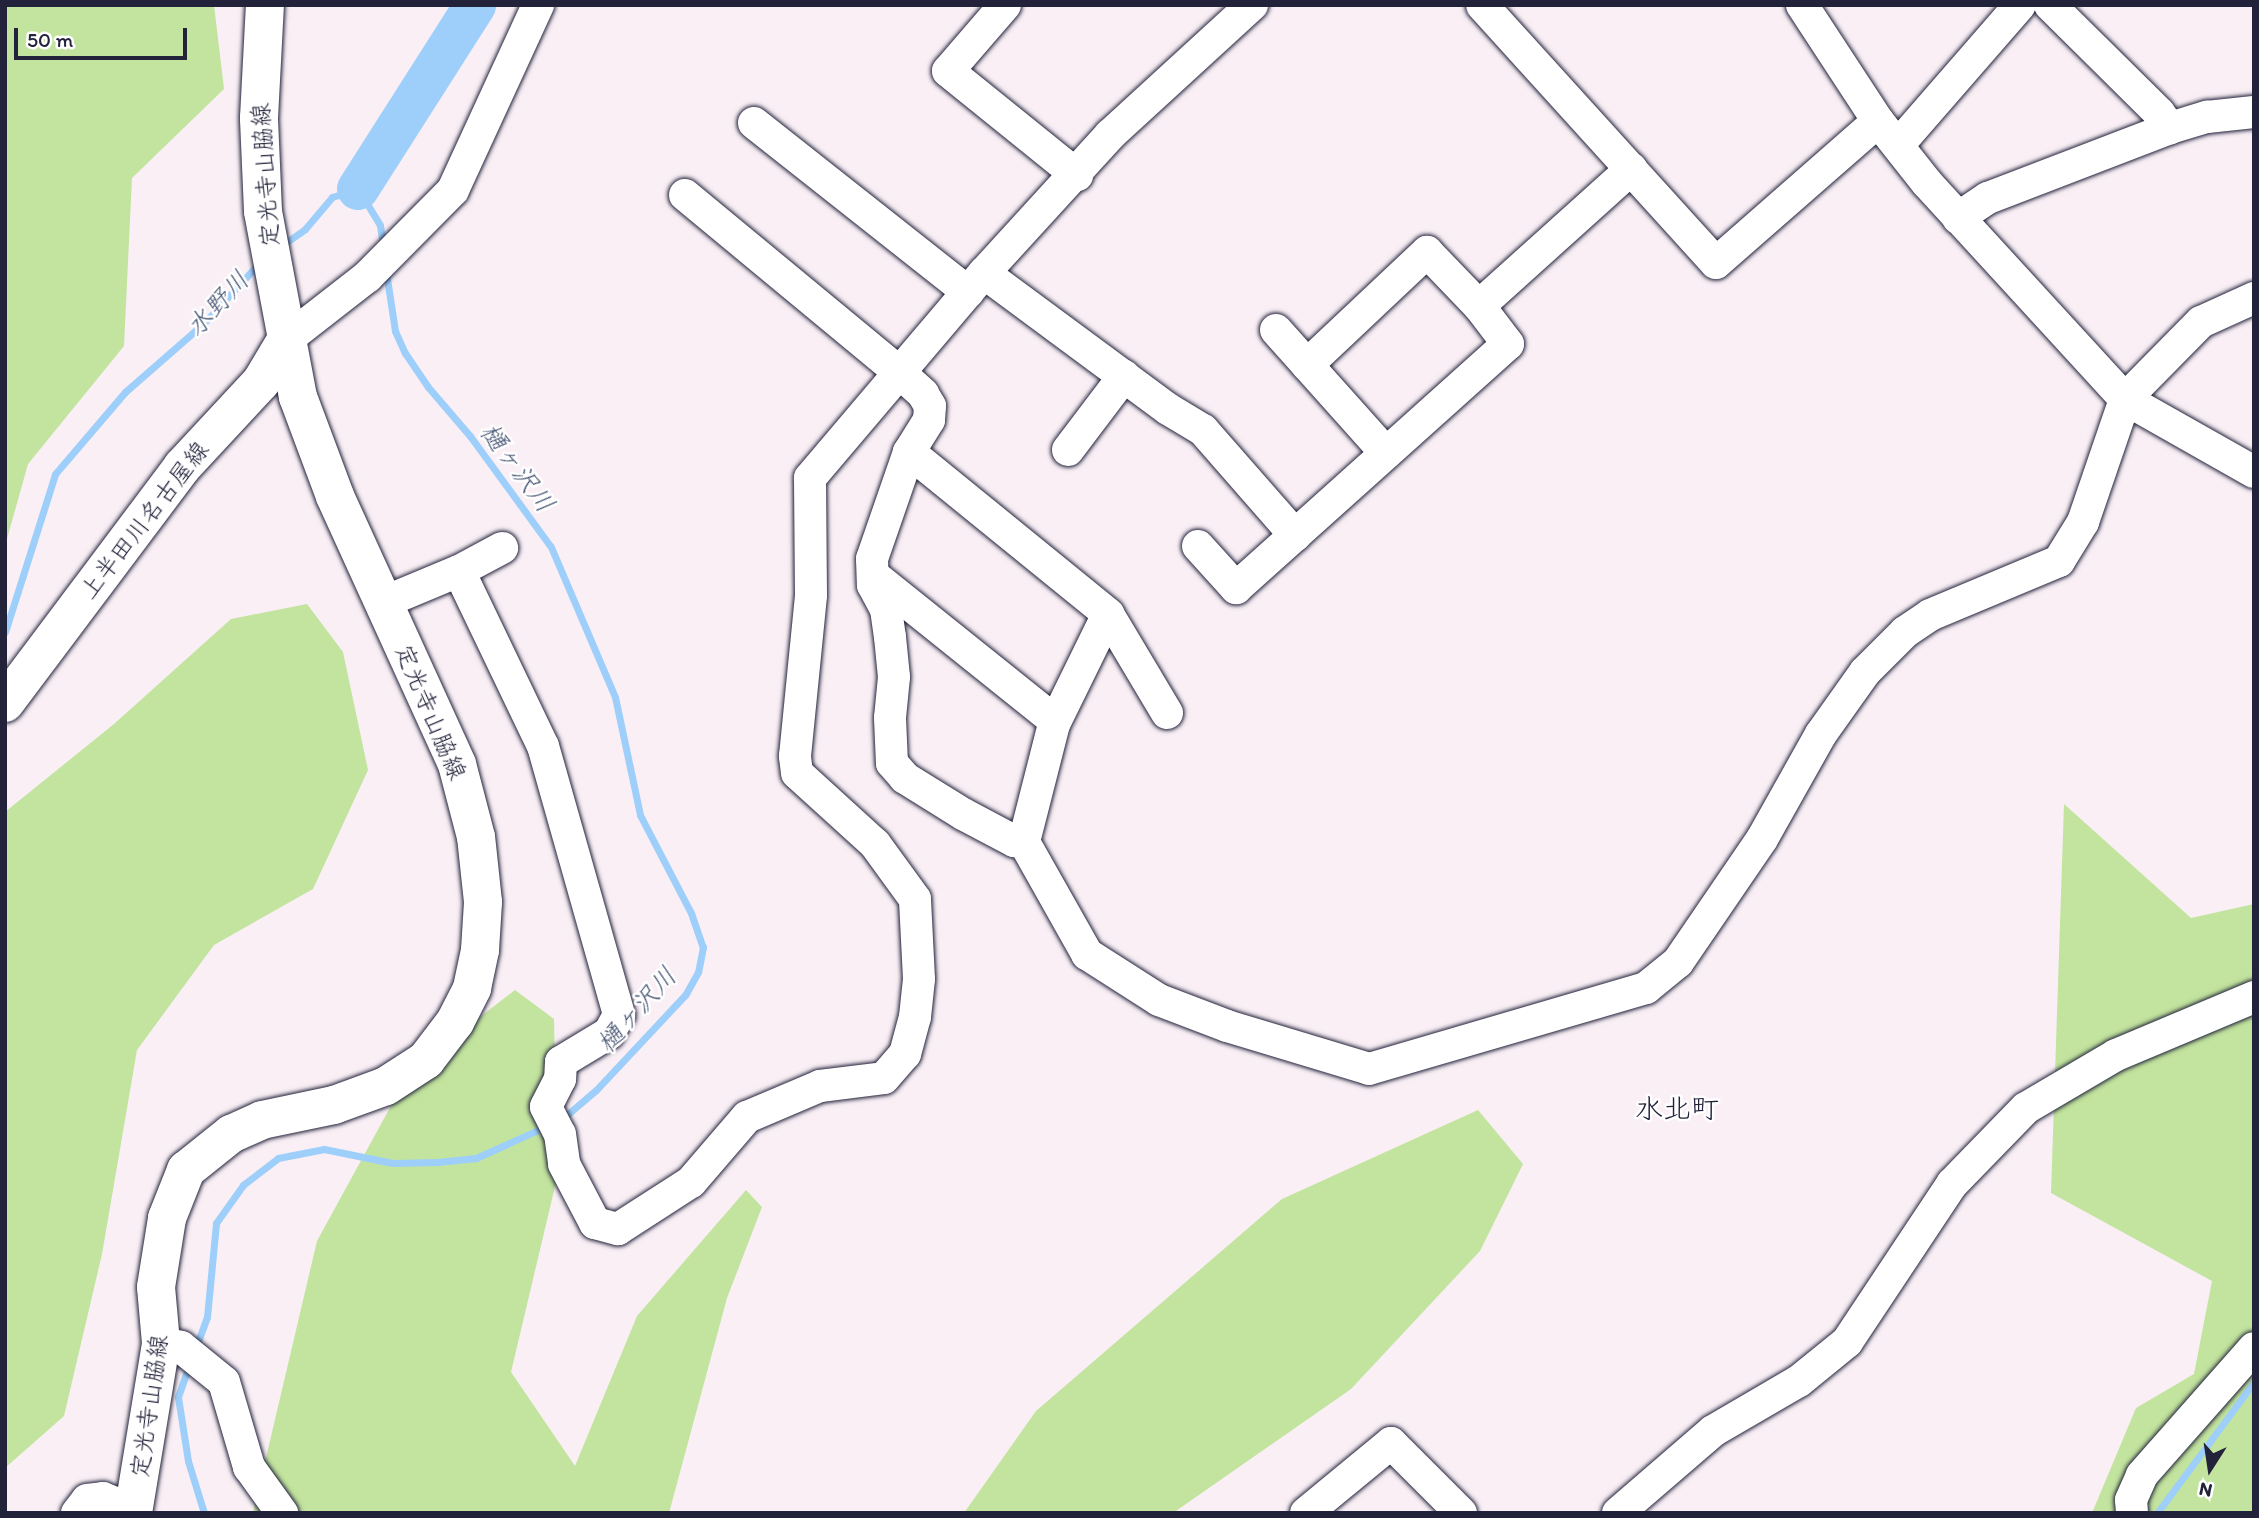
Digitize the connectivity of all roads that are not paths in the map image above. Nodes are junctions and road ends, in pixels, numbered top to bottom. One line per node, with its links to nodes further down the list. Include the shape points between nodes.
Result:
1 (265, 5): 22 (main road, 定光寺山脇線, via 259,118 264,211)
2 (538, 5): 22 (street, via 453,190 367,277)
3 (1004, 5): 15 (street, via 948,71)
4 (1252, 5): 15 (street, via 1110,135)
5 (1482, 5): 14 (street)
6 (1802, 5): 10 (street)
7 (2020, 5): 13 (street)
8 (2050, 5): 12 (street)
9 (2254, 112): 12 (street, via 2207,117)
10 (1878, 121): 13 (street); 14 (street, via 1716,263)
11 (754, 123): 18 (street)
12 (2170, 128): 17 (street, via 1988,198)
13 (1899, 144): 17 (street)
14 (1631, 169): 20 (street)
15 (1077, 176): 18 (street)
16 (685, 195): 24 (street)
17 (1958, 218): 26 (street)
18 (976, 282): 24 (street); 25 (street)
19 (2254, 298): 26 (street, via 2201,322)
20 (1479, 306): 23 (street, via 1427,252); 29 (street, via 1508,344)
21 (1276, 330): 23 (street)
22 (286, 340): 36 (main road, 定光寺山脇線, via 303,410); 38 (main road, 上半田川名古屋線, via 261,382 182,467)
23 (1307, 365): 29 (street)
24 (900, 373): 28 (street, via 930,406 929,420); 34 (street, via 810,478 811,594 795,756 797,773 875,844 915,899 919,979 905,1054 884,1078 820,1086 747,1116 691,1182 618,1229 595,1223 564,1164 560,1134 546,1107 560,1079 561,1062 609,1033 619,1015 542,746)
25 (1124, 376): 27 (street); 31 (street, via 1203,430)
26 (2125, 399): 30 (street); 41 (street, via 2083,522 2059,561 1930,615 1905,632 1865,672 1821,734 1762,839 1678,962 1646,988 1369,1069 1159,1000 1087,954)
27 (1068, 450)
28 (909, 452): 35 (street, via 872,559); 37 (street)
29 (1386, 453): 31 (street)
30 (2254, 472)
31 (1295, 535): 32 (street, via 1237,588)
32 (1198, 546)
33 (502, 548): 34 (street)
34 (458, 570): 36 (street)
35 (872, 575): 40 (street); 41 (street, via 886,609 890,637 892,763 905,778 963,814)
36 (382, 603): 43 (main road, 定光寺山脇線, via 457,764 476,837 483,902 472,988 455,1022 426,1060 386,1086 334,1105 262,1120 231,1134 186,1170 167,1218 156,1287)
37 (1108, 614): 39 (street); 40 (street)
38 (5, 703)
39 (1167, 713)
40 (1055, 721): 41 (street)
41 (1024, 842)
42 (2254, 997): 50 (street, via 2116,1055 2026,1108 1952,1184 1847,1342 1799,1381 1713,1431)
43 (171, 1345): 45 (main road, 定光寺山脇線); 47 (street, via 224,1382 249,1468)
44 (2254, 1348): 51 (street, via 2142,1475 2131,1500)
45 (133, 1511): 46 (street, via 103,1498 87,1500)
46 (77, 1513)
47 (282, 1513)
48 (1306, 1513): 49 (street, via 1391,1443)
49 (1461, 1513)
50 (1618, 1513)
51 (2132, 1513)

